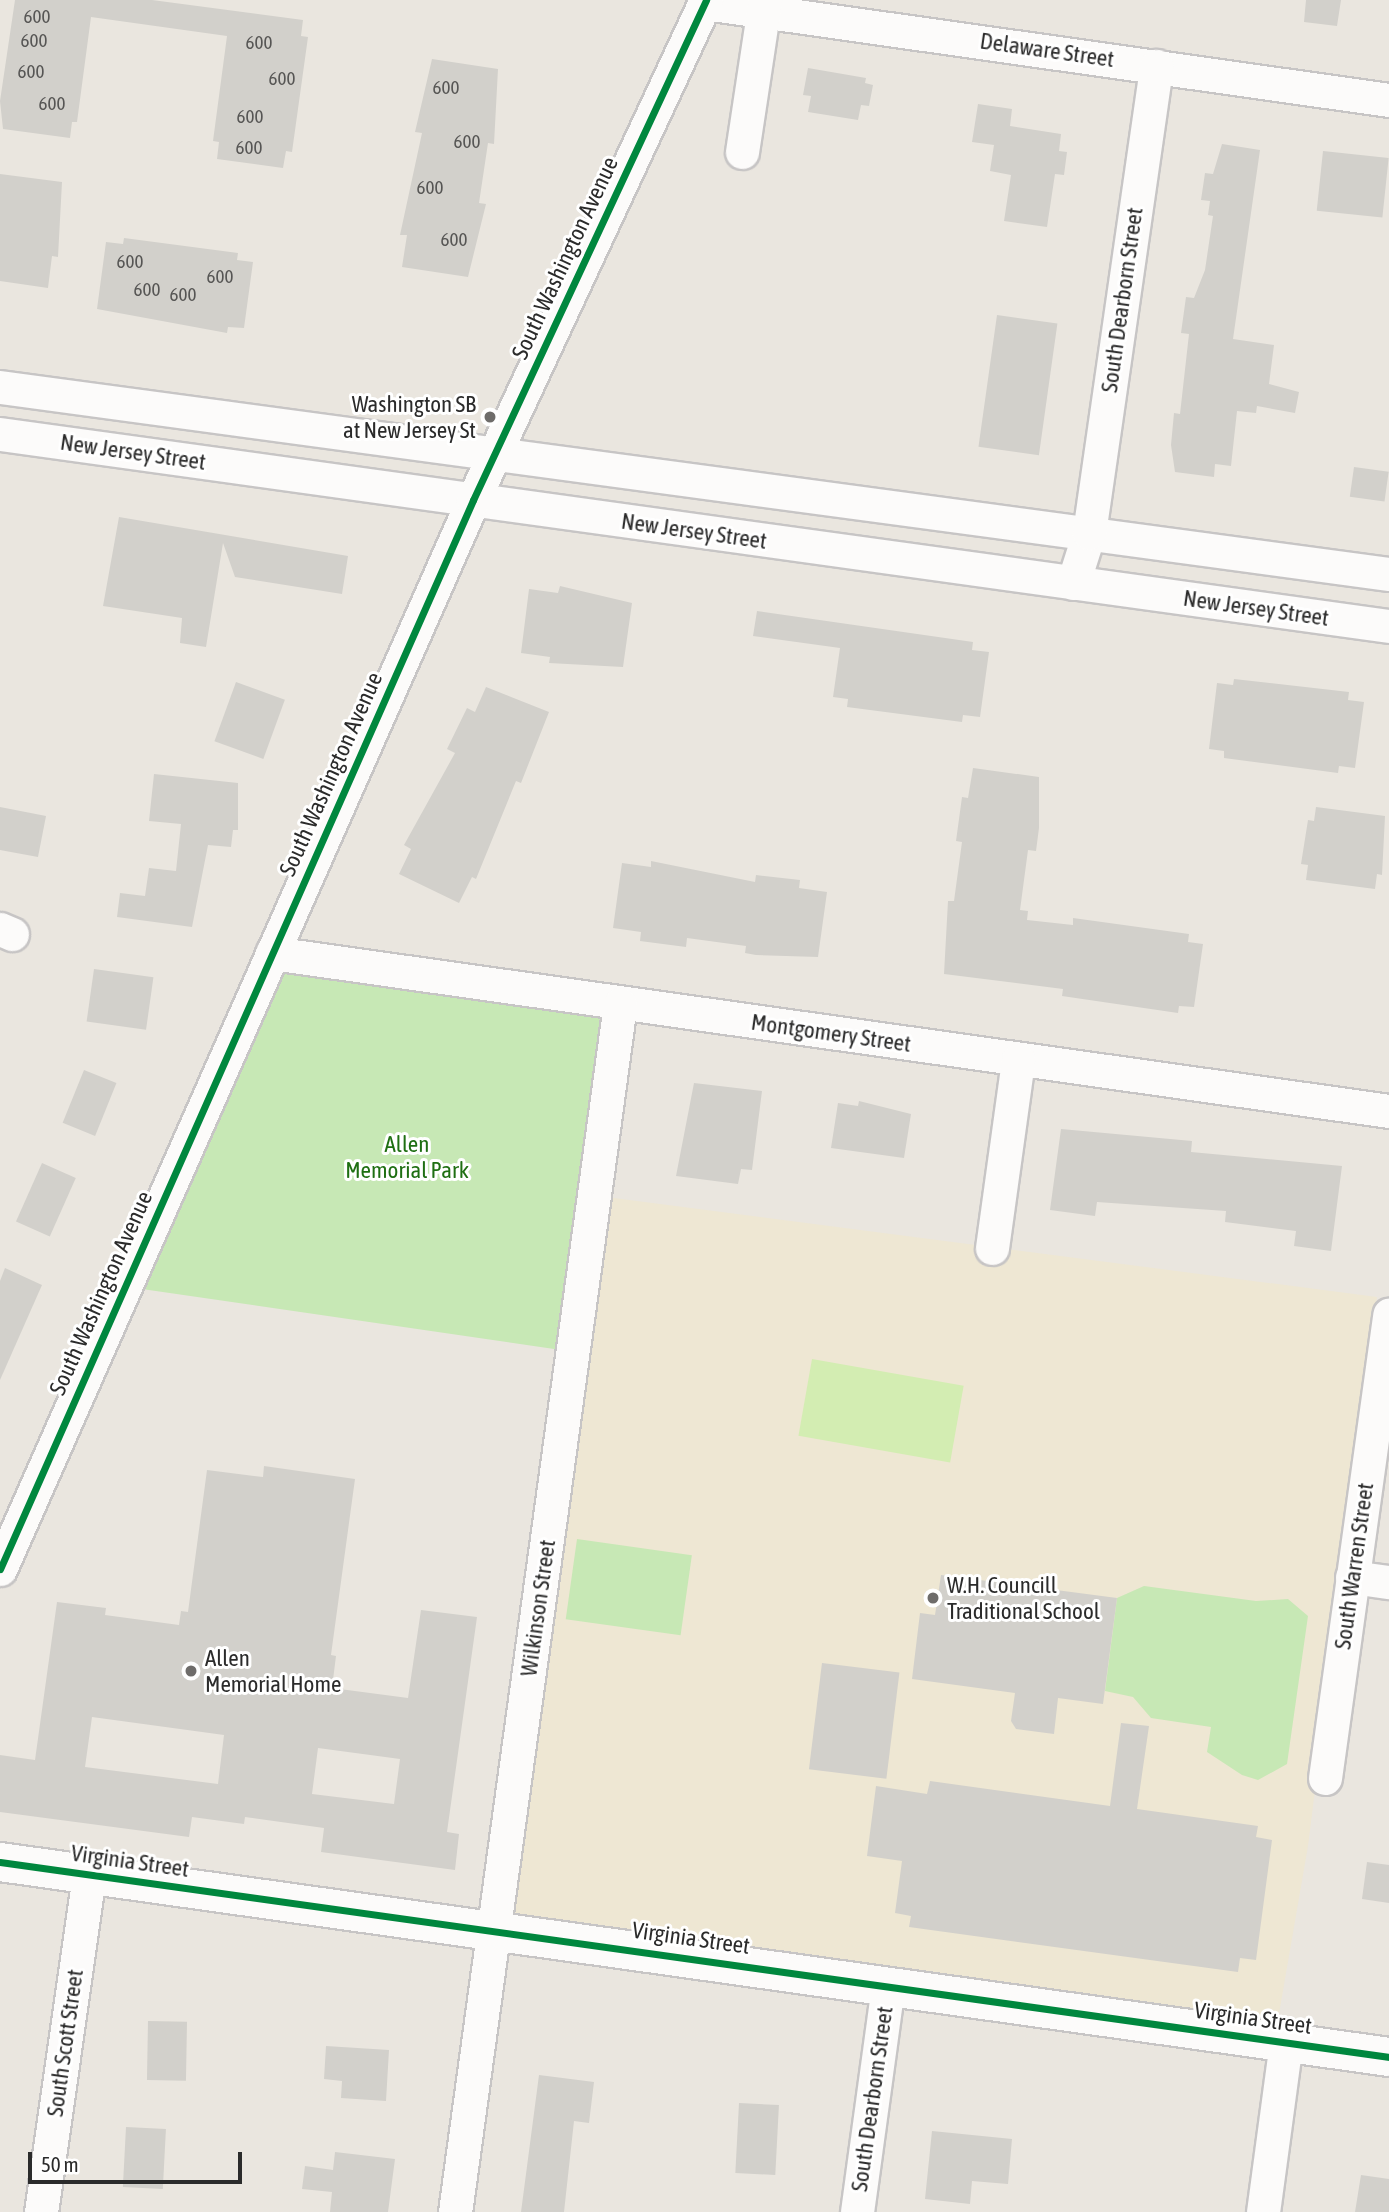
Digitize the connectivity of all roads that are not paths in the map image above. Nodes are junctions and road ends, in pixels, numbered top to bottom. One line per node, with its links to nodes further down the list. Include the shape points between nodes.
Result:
1 (705, 1): 2 (street, Delaware Street); 9 (street, South Washington Avenue)
2 (764, 6): 3 (street, Delaware Street); 5 (street)
3 (1156, 66): 4 (street, Delaware Street); 14 (street, South Dearborn Street)
4 (1389, 100)
5 (742, 152)
6 (0, 387): 7 (street, New Jersey Street)
7 (306, 430): 9 (street, New Jersey Street); 10 (street)
8 (0, 434): 10 (street, New Jersey Street)
9 (495, 453): 11 (street, New Jersey Street); 12 (street, South Washington Avenue)
10 (300, 474): 12 (street, New Jersey Street)
11 (711, 484): 13 (street); 14 (street, New Jersey Street)
12 (473, 500): 13 (street, New Jersey Street); 18 (street, South Washington Avenue)
13 (703, 532): 16 (street, New Jersey Street)
14 (1089, 533): 15 (street, New Jersey Street); 16 (street, South Dearborn Street)
15 (1389, 574)
16 (1073, 583): 17 (street, New Jersey Street)
17 (1389, 626)
18 (272, 953): 19 (street, Montgomery Street); 24 (street, South Washington Avenue)
19 (620, 1004): 20 (street, Montgomery Street); 30 (street, Wilkinson Street)
20 (1018, 1060): 21 (street, Montgomery Street); 22 (street)
21 (1389, 1111)
22 (992, 1248)
23 (1389, 1314): 25 (street, South Warren Street)
24 (0, 1569)
25 (1352, 1577): 26 (street); 27 (street, South Warren Street)
26 (1389, 1582)
27 (1325, 1778)
28 (0, 1862): 29 (street, Virginia Street)
29 (89, 1874): 30 (street, Virginia Street); 34 (street, South Scott Street)
30 (492, 1930): 31 (street, Virginia Street); 35 (street, Wilkinson Street)
31 (888, 1986): 32 (street, Virginia Street); 36 (street, South Dearborn Street)
32 (1286, 2042): 33 (street, Virginia Street); 37 (street)
33 (1385, 2058)
34 (41, 2212)
35 (455, 2212)
36 (857, 2212)
37 (1263, 2212)

